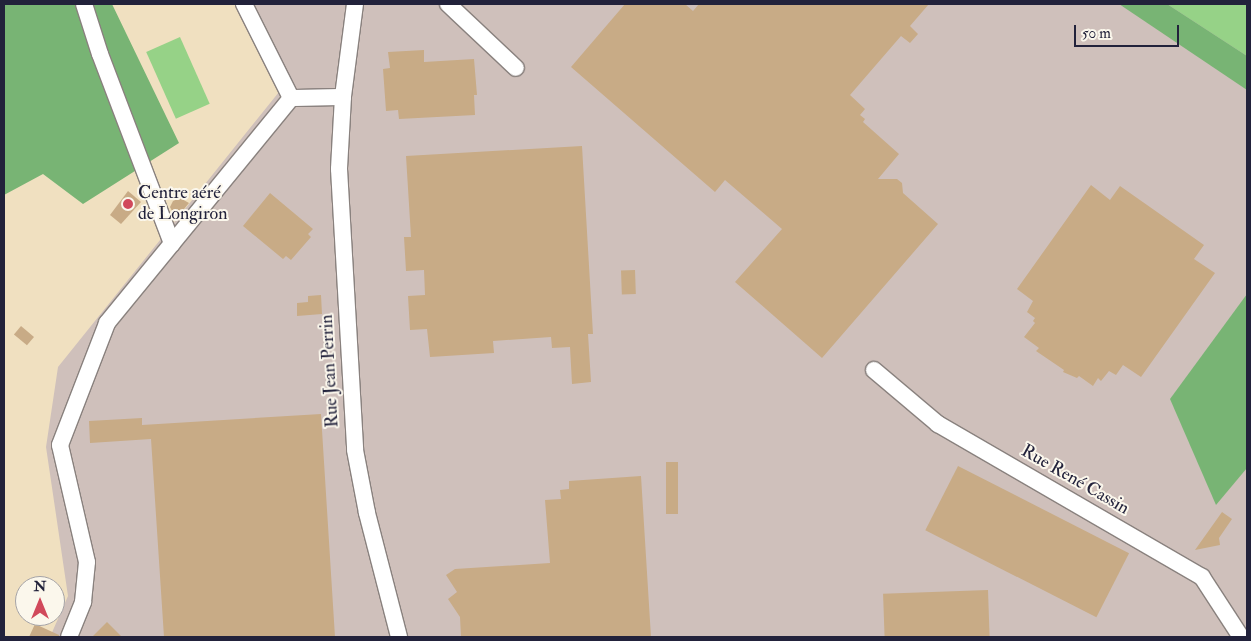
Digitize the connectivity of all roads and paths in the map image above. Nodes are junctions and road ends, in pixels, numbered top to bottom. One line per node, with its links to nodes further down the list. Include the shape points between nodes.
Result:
1 (84, 4): 8 (street)
2 (244, 4): 7 (street)
3 (355, 4): 6 (street, Rue Jean Perrin)
4 (448, 4): 5 (street)
5 (516, 68)
6 (343, 97): 7 (street); 11 (street, Rue Jean Perrin, via 339,169 355,450 367,513)
7 (291, 98): 8 (street)
8 (172, 244): 10 (street, via 107,323 60,445 87,562 83,602)
9 (874, 370): 12 (street, Rue René Cassin, via 938,424 1202,577)
10 (69, 637)
11 (399, 637)
12 (1241, 637)

